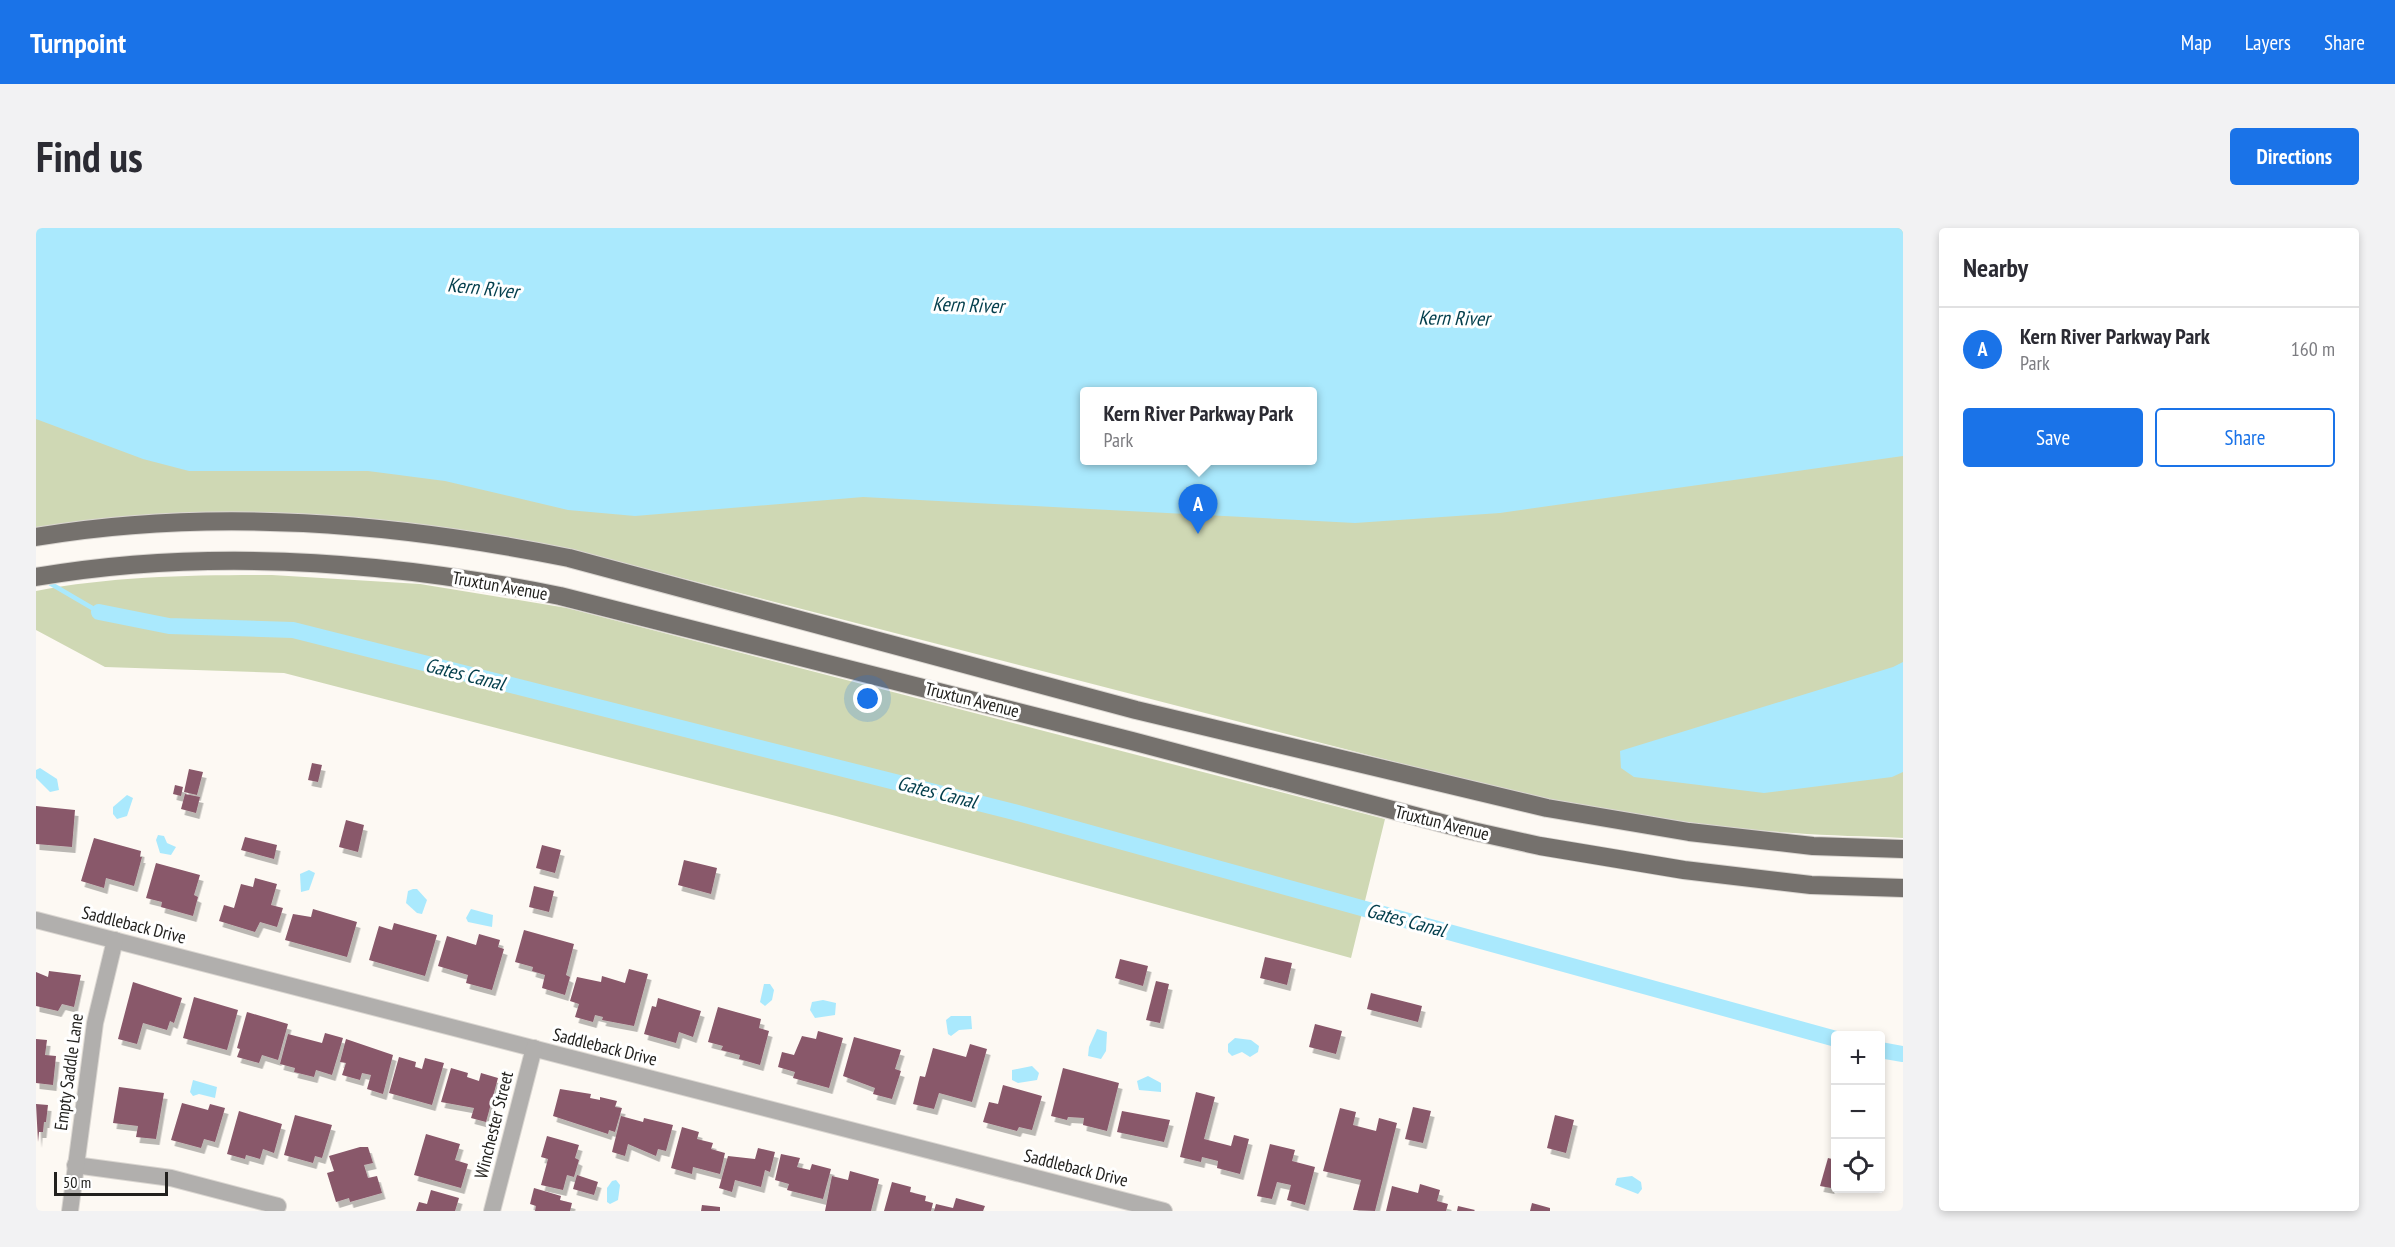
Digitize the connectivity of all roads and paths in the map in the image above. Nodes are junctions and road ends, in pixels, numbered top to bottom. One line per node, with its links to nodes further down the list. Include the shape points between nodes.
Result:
1 (36, 537): 3 (main road, Truxtun Avenue, via 195,522 272,522 347,525 495,543 569,558 1136,710 1547,808 1630,823 1813,846)
2 (36, 577): 4 (main road, Truxtun Avenue, via 137,564 271,561 344,564 489,582 560,596 1540,846 1800,884)
3 (1903, 849)
4 (1903, 888)
5 (36, 920): 6 (street, Saddleback Drive)
6 (115, 940): 7 (street, Saddleback Drive); 8 (street, Empty Saddle Lane, via 95,1023)
7 (534, 1048): 11 (street, Winchester Street); 12 (street, Saddleback Drive)
8 (75, 1166): 9 (street, via 171,1178); 10 (street, Empty Saddle Lane)
9 (278, 1206)
10 (70, 1211)
11 (492, 1211)
12 (1164, 1211)

